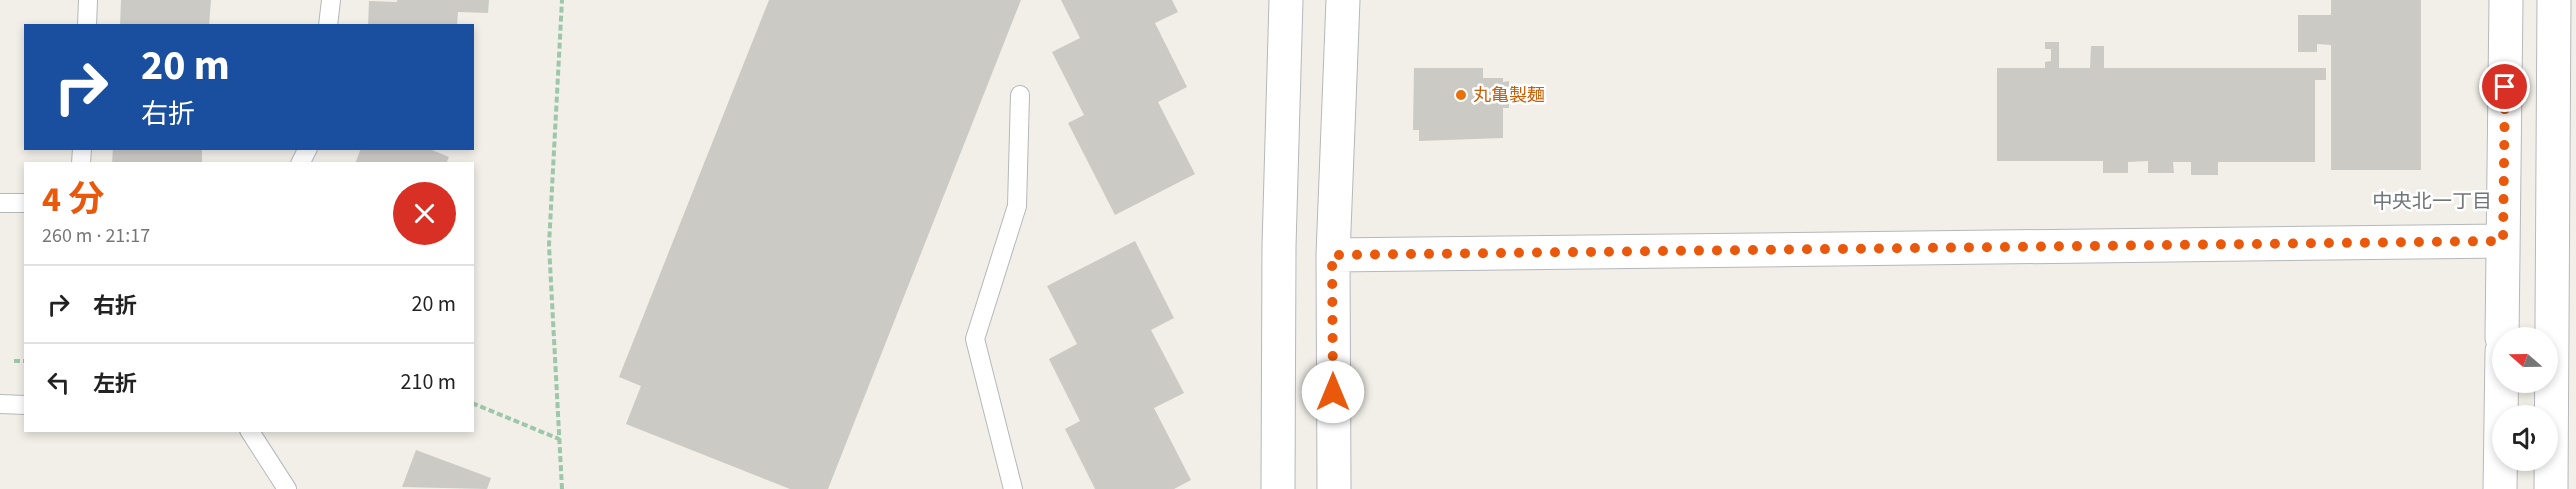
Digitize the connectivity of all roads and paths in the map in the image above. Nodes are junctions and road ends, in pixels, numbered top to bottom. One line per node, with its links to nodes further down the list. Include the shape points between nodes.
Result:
1 (88, 0): 8 (lane)
2 (331, 0): 9 (lane)
3 (562, 0): 23 (path, via 549,244)
4 (1286, 0): 27 (street)
5 (1343, 0): 14 (street)
6 (2506, 0): 13 (street)
7 (2554, 0): 30 (street)
8 (87, 24)
9 (328, 24)
10 (1020, 95): 26 (lane, via 1017,206 975,339)
11 (0, 203): 12 (lane)
12 (24, 203)
13 (2503, 241): 14 (street); 15 (street)
14 (1332, 255): 28 (street)
15 (2502, 327)
16 (14, 360): 17 (path)
17 (24, 361)
18 (2501, 393): 29 (street)
19 (0, 404): 21 (lane)
20 (474, 404): 23 (path)
21 (24, 405)
22 (250, 432): 24 (lane)
23 (560, 439): 25 (path)
24 (287, 489)
25 (562, 489)
26 (1013, 489)
27 (1278, 489)
28 (1334, 489)
29 (2500, 489)
30 (2551, 489)

